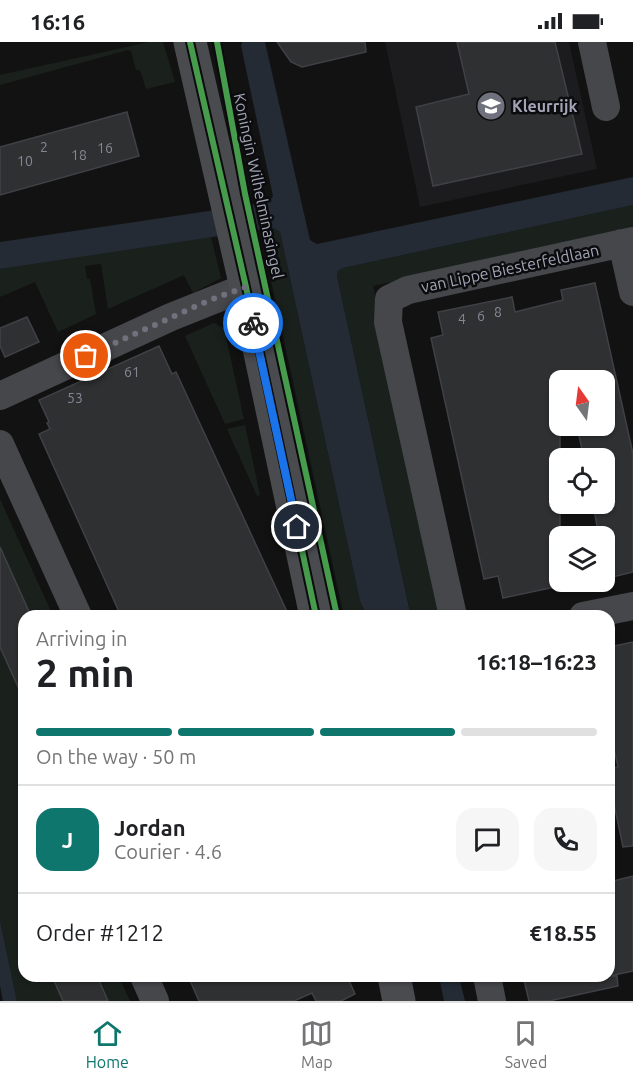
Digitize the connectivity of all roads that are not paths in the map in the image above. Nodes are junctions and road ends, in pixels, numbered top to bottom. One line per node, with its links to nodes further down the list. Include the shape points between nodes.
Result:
1 (190, 42): 5 (street, Koningin Wilhelminasingel)
2 (592, 42): 3 (street)
3 (606, 107)
4 (628, 242): 6 (street); 12 (street, van Lippe Biesterfeldlaan, via 408,290 389,299 388,322)
5 (246, 287): 7 (street, via 200,304); 11 (street, Koningin Wilhelminasingel)
6 (633, 292)
7 (0, 396)
8 (0, 444): 10 (street)
9 (633, 606): 13 (street)
10 (75, 610)
11 (315, 610)
12 (452, 610)
13 (613, 610)
14 (147, 982): 17 (street)
15 (395, 982): 18 (street)
16 (488, 982): 19 (street)
17 (155, 1001)
18 (399, 1001)
19 (492, 1001)

